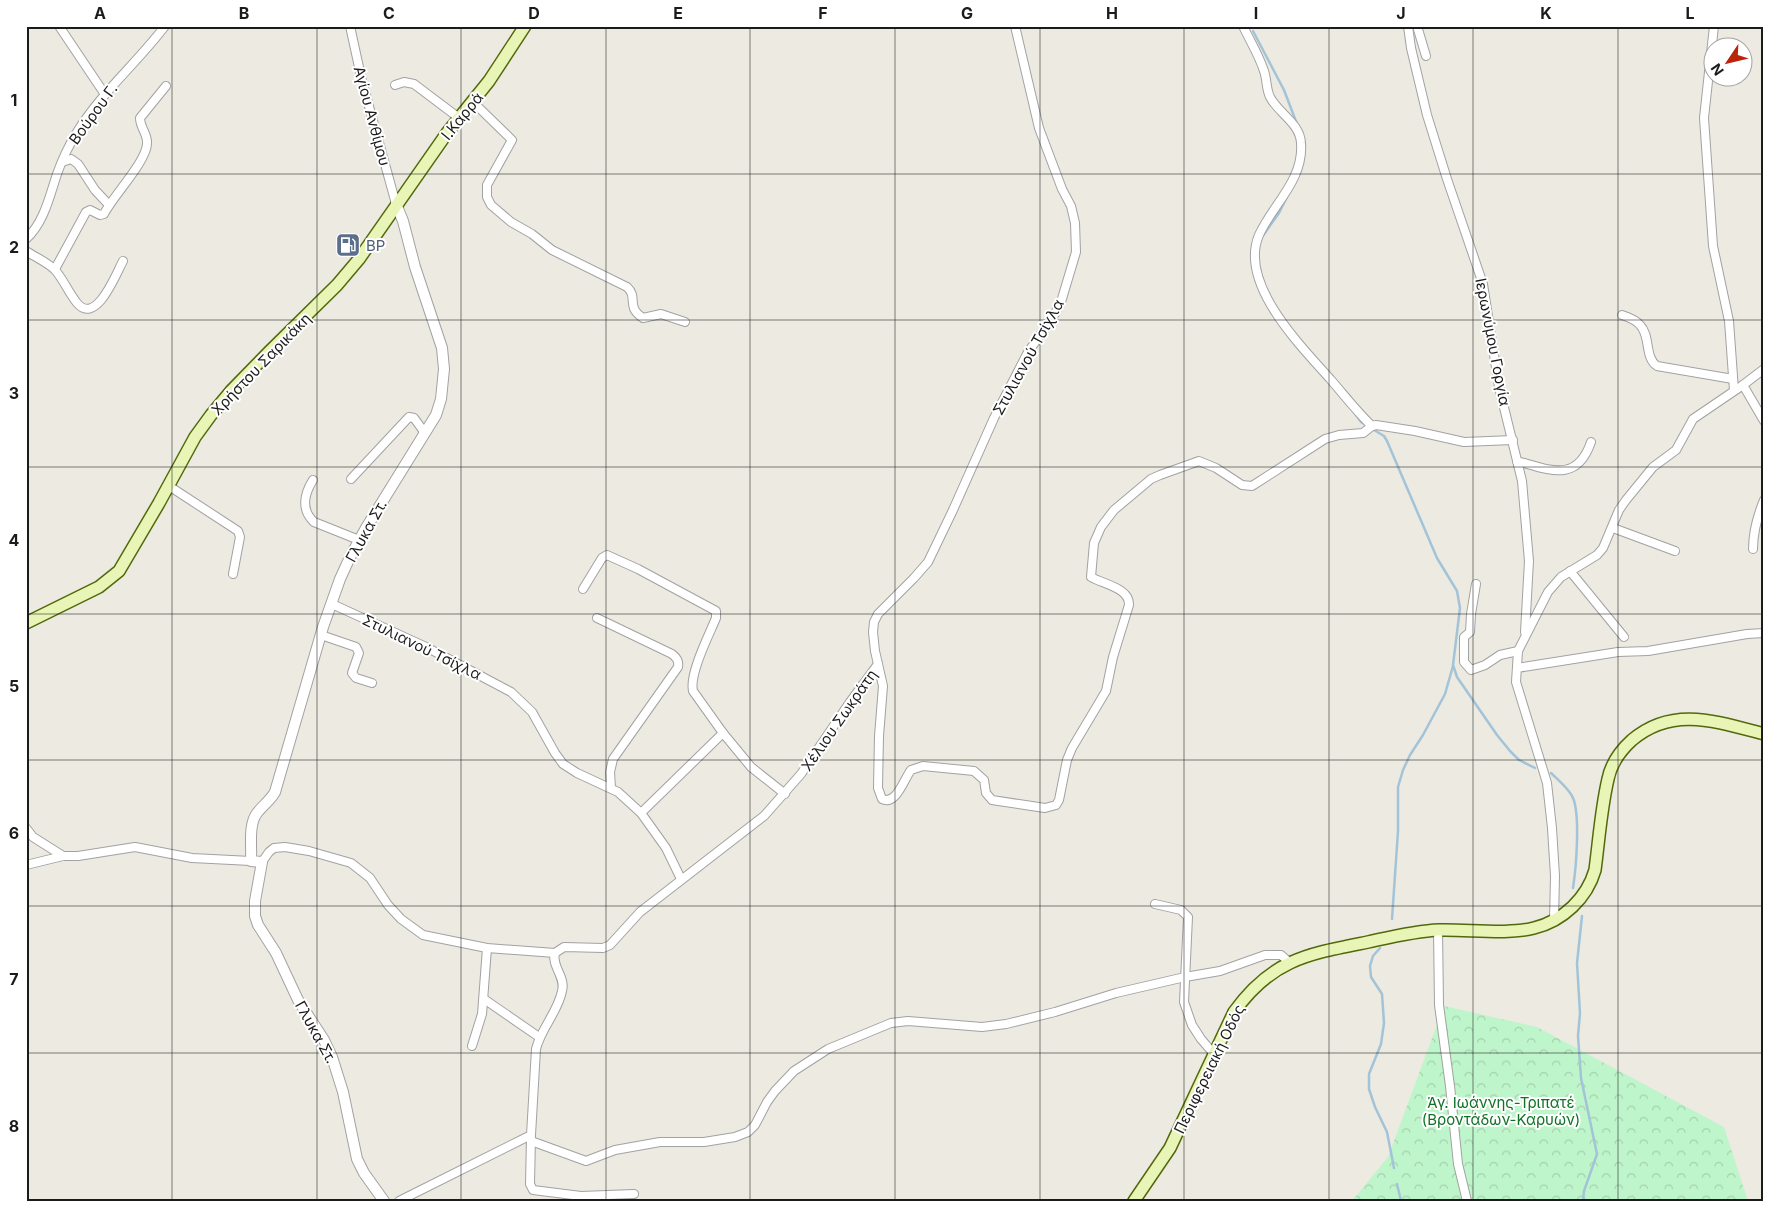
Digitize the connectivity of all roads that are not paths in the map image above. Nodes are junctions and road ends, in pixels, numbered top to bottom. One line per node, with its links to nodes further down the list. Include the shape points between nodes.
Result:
1 (59, 26): 13 (street)
2 (165, 26): 13 (street, Βούρου Γ.)
3 (350, 26): 17 (street, Αγίου Ανθίμου)
4 (524, 26): 14 (main road, Ι.Καρρά)
5 (1015, 26): 55 (street, Στυλιανού Τσίχλα, via 1039,128 1071,206 1076,252 1061,302 1028,352 994,418 928,562 876,618 873,632)
6 (1243, 26): 30 (street, via 1264,71 1270,96 1290,120 1301,141 1301,158 1294,178 1256,246 1259,279 1288,331)
7 (1408, 26): 32 (street, Ιερωνύμου Γοργία, via 1427,115 1483,284 1499,387)
8 (1417, 26): 10 (street)
9 (1714, 26): 26 (street, via 1704,118 1713,246 1729,321)
10 (1426, 56)
11 (395, 85): 15 (street, via 404,82 414,84)
12 (166, 86): 18 (street, via 140,118 147,137 146,150)
13 (104, 93): 16 (street, Βούρου Γ., via 78,130)
14 (473, 102): 15 (main road, Ι.Καρρά); 24 (street, via 512,140 487,185 487,197 494,208 552,250 627,287 632,294 632,307 643,318 661,314)
15 (459, 118): 17 (main road, Ι.Καρρά)
16 (62, 162): 18 (street, via 71,159 78,164); 19 (street, Βούρου Γ., via 39,222)
17 (396, 204): 31 (street, Γλυκα Στ., via 444,354 441,399); 37 (main road, Χρήστου Σαρικάκη, via 367,249 338,285 211,415 195,436)
18 (109, 205): 22 (street, via 102,214 86,212)
19 (26, 239)
20 (26, 251): 22 (street)
21 (123, 261): 22 (street, via 99,304 92,309 79,305)
22 (55, 269)
23 (1622, 314): 26 (street, via 1645,332 1652,362 1657,366)
24 (685, 322)
25 (1764, 368): 27 (street)
26 (1733, 378): 28 (street)
27 (1742, 385): 28 (street); 29 (street)
28 (1734, 390): 39 (street, via 1693,419 1676,450 1654,467 1626,500)
29 (1764, 421)
30 (1370, 427): 32 (street, via 1383,426 1464,442); 55 (street, Χέλιου Σωκράτη, via 1363,433 1325,439 1252,486 1242,485 1207,463 1194,462 1151,479 1114,510 1094,543 1090,576 1126,594 1130,601 1129,609 1106,691 1072,748 1056,805 1045,808 992,800 986,793 984,780 974,771 924,766 911,770 891,800 882,799 878,788 883,686)
31 (425, 433): 36 (street, via 414,418 409,417); 40 (street, Γλυκα Στ.)
32 (1513, 440): 34 (street, Ιερωνύμου Γοργία)
33 (1591, 442): 34 (street, via 1583,459 1564,471)
34 (1518, 460): 52 (street, Ιερωνύμου Γοργία, via 1529,561)
35 (312, 480): 40 (street, via 305,496 310,518)
36 (351, 480)
37 (169, 486): 44 (street, via 238,531 240,537); 49 (main road, Χρήστου Σαρικάκη, via 119,571 99,587)
38 (1764, 500): 41 (street, via 1756,520)
39 (1613, 528): 42 (street); 43 (street, via 1597,555)
40 (359, 540): 47 (street, Γλυκα Στ.)
41 (1753, 550)
42 (1675, 552)
43 (1570, 571): 52 (street, via 1548,592); 53 (street)
44 (233, 574)
45 (1476, 584): 54 (street, via 1470,632 1464,637 1464,662 1471,670 1500,655)
46 (582, 589): 58 (street, via 602,558 607,556 716,611 692,685 695,695)
47 (332, 604): 51 (street, Γλυκα Στ.); 60 (street, Στυλιανού Τσίχλα, via 426,647 511,692 532,712 563,764)
48 (597, 618): 60 (street, via 672,654 679,663 613,759)
49 (26, 623)
50 (1764, 633): 56 (street)
51 (320, 635): 57 (street, via 356,647 359,653 352,673 356,678); 65 (street, Γλυκα Στ., via 275,792 256,813 253,822)
52 (1525, 637): 54 (street)
53 (1624, 637)
54 (1518, 651): 56 (street)
55 (878, 664): 61 (street, Χέλιου Σωκράτη)
56 (1517, 668): 69 (street, via 1519,698 1547,784 1555,866)
57 (372, 683)
58 (723, 733): 61 (street, via 755,771); 62 (street)
59 (1764, 734): 69 (main road, Περιφερειακή Οδός, via 1684,718 1657,725 1631,741 1620,753 1608,779 1592,882 1580,899)
60 (611, 788): 62 (street, Στυλιανού Τσίχλα)
61 (785, 794): 67 (street, Χέλιου Σωκράτη, via 764,816)
62 (640, 813): 67 (street, Στυλιανού Τσίχλα, via 666,848)
63 (26, 828): 64 (street, via 33,837)
64 (63, 856): 65 (street, via 135,847 192,858); 66 (street)
65 (256, 862): 71 (street, Χέλιου Σωκράτη, via 274,848 286,846 351,864 370,878 388,905 416,930 428,936); 81 (street, Γλυκα Στ., via 255,916 258,925 332,1057 357,1159)
66 (26, 866)
67 (682, 879): 72 (street, Χέλιου Σωκράτη, via 640,912 608,947 564,947)
68 (1155, 904): 74 (street, via 1181,910 1188,917)
69 (1554, 920): 70 (main road, Περιφερειακή Οδός, via 1525,930)
70 (1438, 930): 73 (main road, Περιφερειακή Οδός, via 1332,948); 84 (street, via 1439,1005 1458,1164)
71 (487, 948): 72 (street, Χέλιου Σωκράτη); 75 (street)
72 (555, 953): 76 (street, via 563,986)
73 (1289, 962): 74 (street, via 1281,955 1265,956 1220,971); 78 (main road, Περιφερειακή Οδός, via 1247,995 1234,1012)
74 (1185, 977): 78 (street, via 1187,1013 1201,1039); 79 (street, via 1006,1024 891,1023 828,1049 794,1071 775,1090 755,1125 741,1135 704,1142 660,1142 624,1148 589,1160)
75 (484, 999): 76 (street); 77 (street)
76 (540, 1037): 79 (street, via 536,1049)
77 (472, 1046)
78 (1214, 1054): 83 (main road, Περιφερειακή Οδός, via 1170,1148)
79 (531, 1138): 80 (street, via 530,1184 533,1190 581,1196); 82 (street)
80 (634, 1194)
81 (384, 1201)
82 (399, 1201)
83 (1134, 1201)
84 (1466, 1201)

